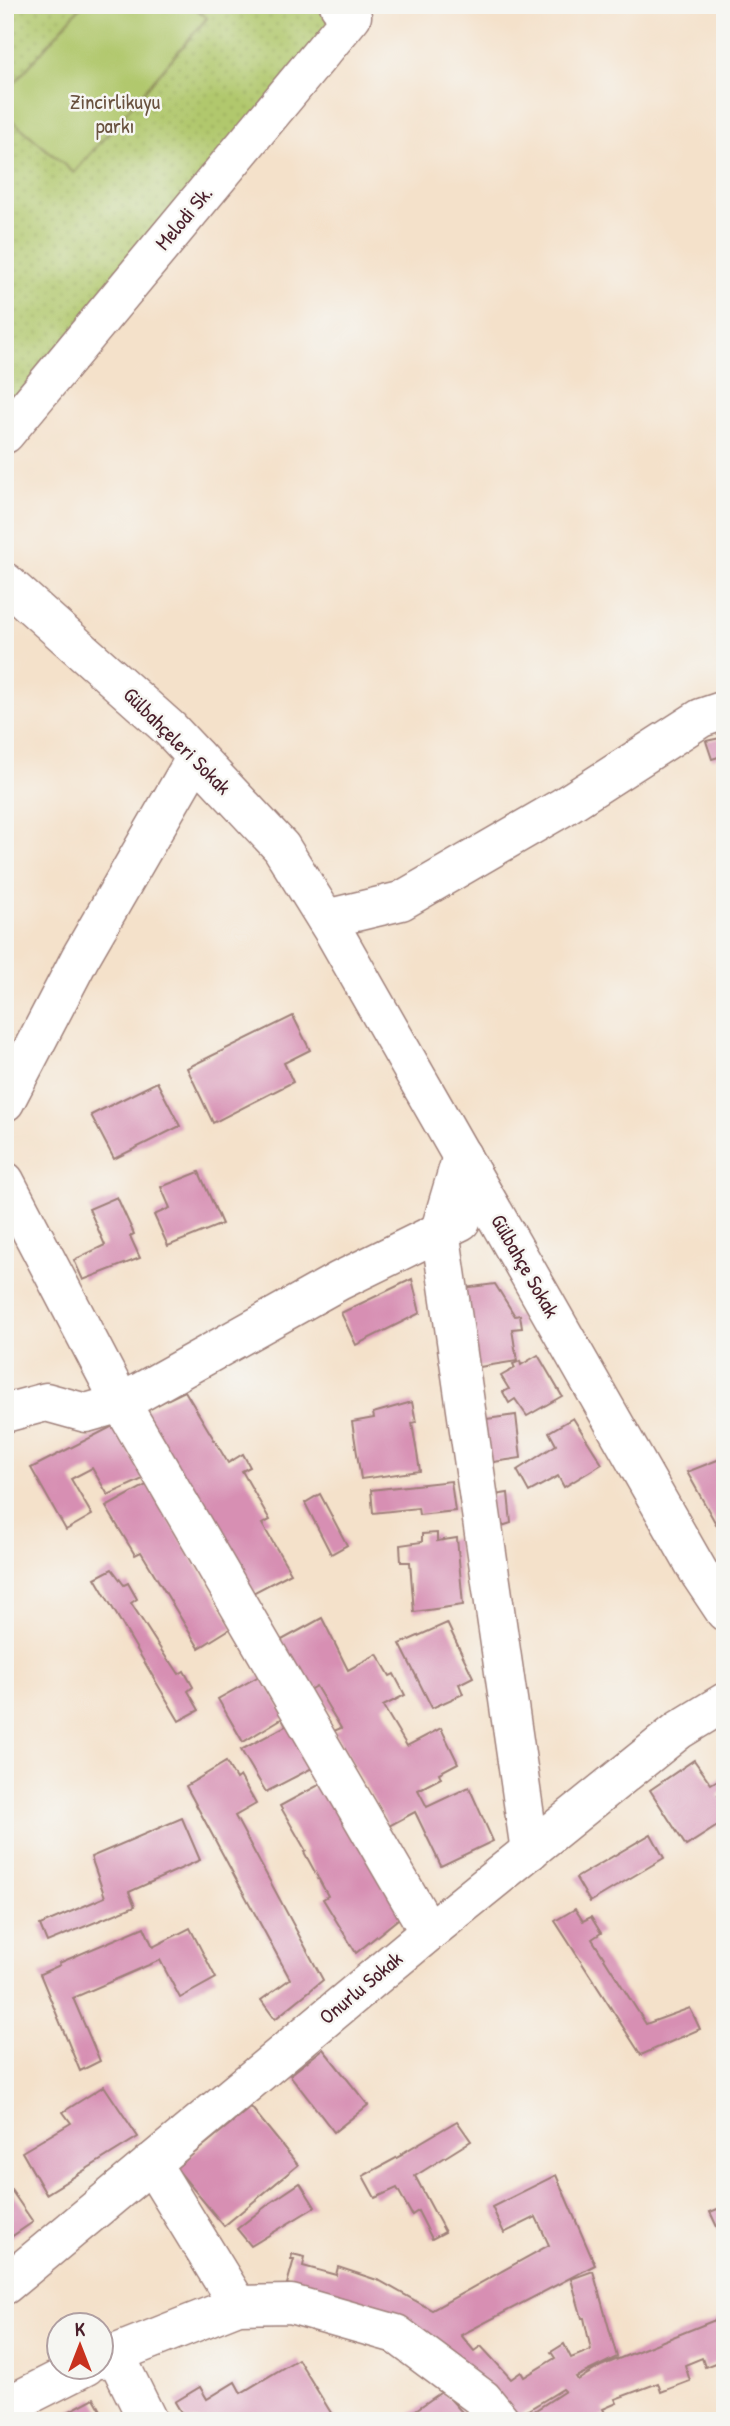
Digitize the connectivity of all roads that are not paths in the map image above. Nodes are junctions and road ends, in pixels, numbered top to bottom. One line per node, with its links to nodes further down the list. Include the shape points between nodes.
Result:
1 (339, 5): 2 (street, Melodi Sk., via 352,16)
2 (5, 434)
3 (5, 582): 5 (street, Gülbahçeleri Sokak)
4 (725, 710): 6 (street, via 701,718 563,807 401,901)
5 (196, 757): 6 (street, Gülbahçeleri Sokak, via 281,847); 7 (street, via 80,958)
6 (326, 919): 8 (street, Gülbahçe Sokak)
7 (5, 1102)
8 (462, 1156): 10 (street, Gülbahçe Sokak); 11 (street)
9 (5, 1181): 12 (street)
10 (492, 1208): 11 (street); 14 (street, Gülbahçe Sokak)
11 (440, 1230): 12 (street, via 339,1281); 16 (street)
12 (121, 1404): 13 (street, via 86,1413 46,1402); 17 (street)
13 (5, 1413)
14 (725, 1612)
15 (725, 1702): 16 (street, Onurlu Sokak, via 679,1730)
16 (530, 1851): 17 (street, Onurlu Sokak)
17 (429, 1932): 18 (street, Onurlu Sokak)
18 (152, 2163): 19 (street, Onurlu Sokak); 20 (street)
19 (5, 2285)
20 (238, 2305): 21 (street); 26 (street, via 290,2304 396,2334 483,2399)
21 (116, 2354)
22 (116, 2379): 25 (street)
23 (60, 2380): 24 (street)
24 (5, 2407)
25 (148, 2421)
26 (500, 2421)

